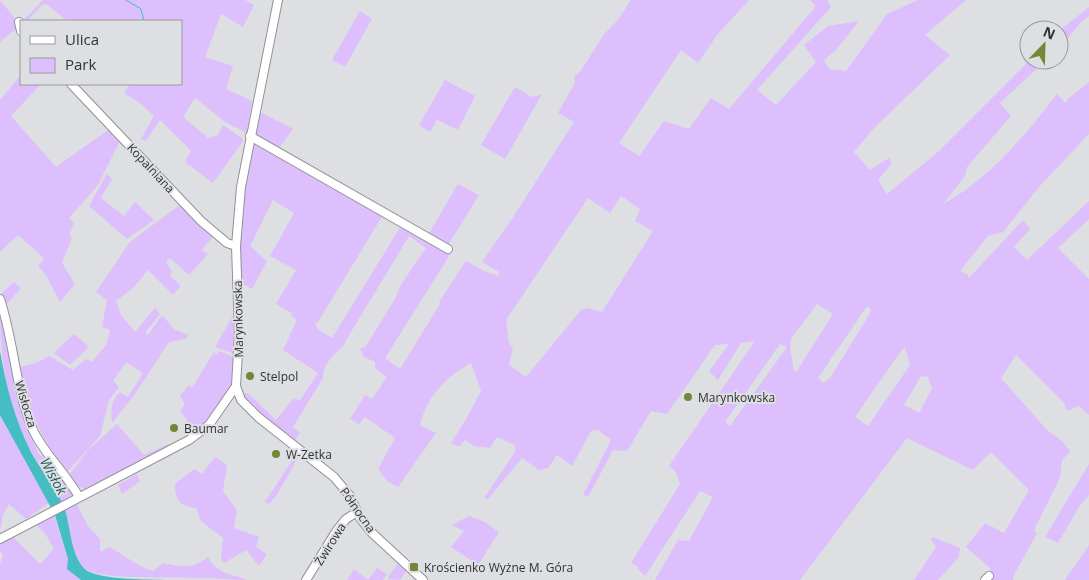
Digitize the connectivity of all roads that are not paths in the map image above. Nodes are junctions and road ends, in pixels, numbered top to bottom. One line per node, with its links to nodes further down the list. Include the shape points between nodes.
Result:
1 (278, 0): 5 (street, Marynkowska)
2 (19, 22): 3 (street)
3 (20, 27)
4 (73, 85): 6 (street, Kopalniana, via 202,221 227,243)
5 (250, 136): 6 (street, Marynkowska); 7 (street)
6 (236, 246): 9 (street, Marynkowska, via 239,334)
7 (448, 249)
8 (0, 298): 12 (street, Wisłocza, via 22,398 33,430)
9 (236, 386): 10 (street, Marynkowska); 11 (street, Północna)
10 (226, 404): 11 (street); 12 (street, Marynkowska, via 209,425 189,440)
11 (246, 405): 13 (street, Północna, via 334,477 350,496)
12 (76, 498): 14 (street, Marynkowska)
13 (357, 512): 15 (street, Żwirowa, via 337,530); 16 (street, Północna, via 371,532)
14 (0, 538)
15 (306, 580)
16 (423, 580)

